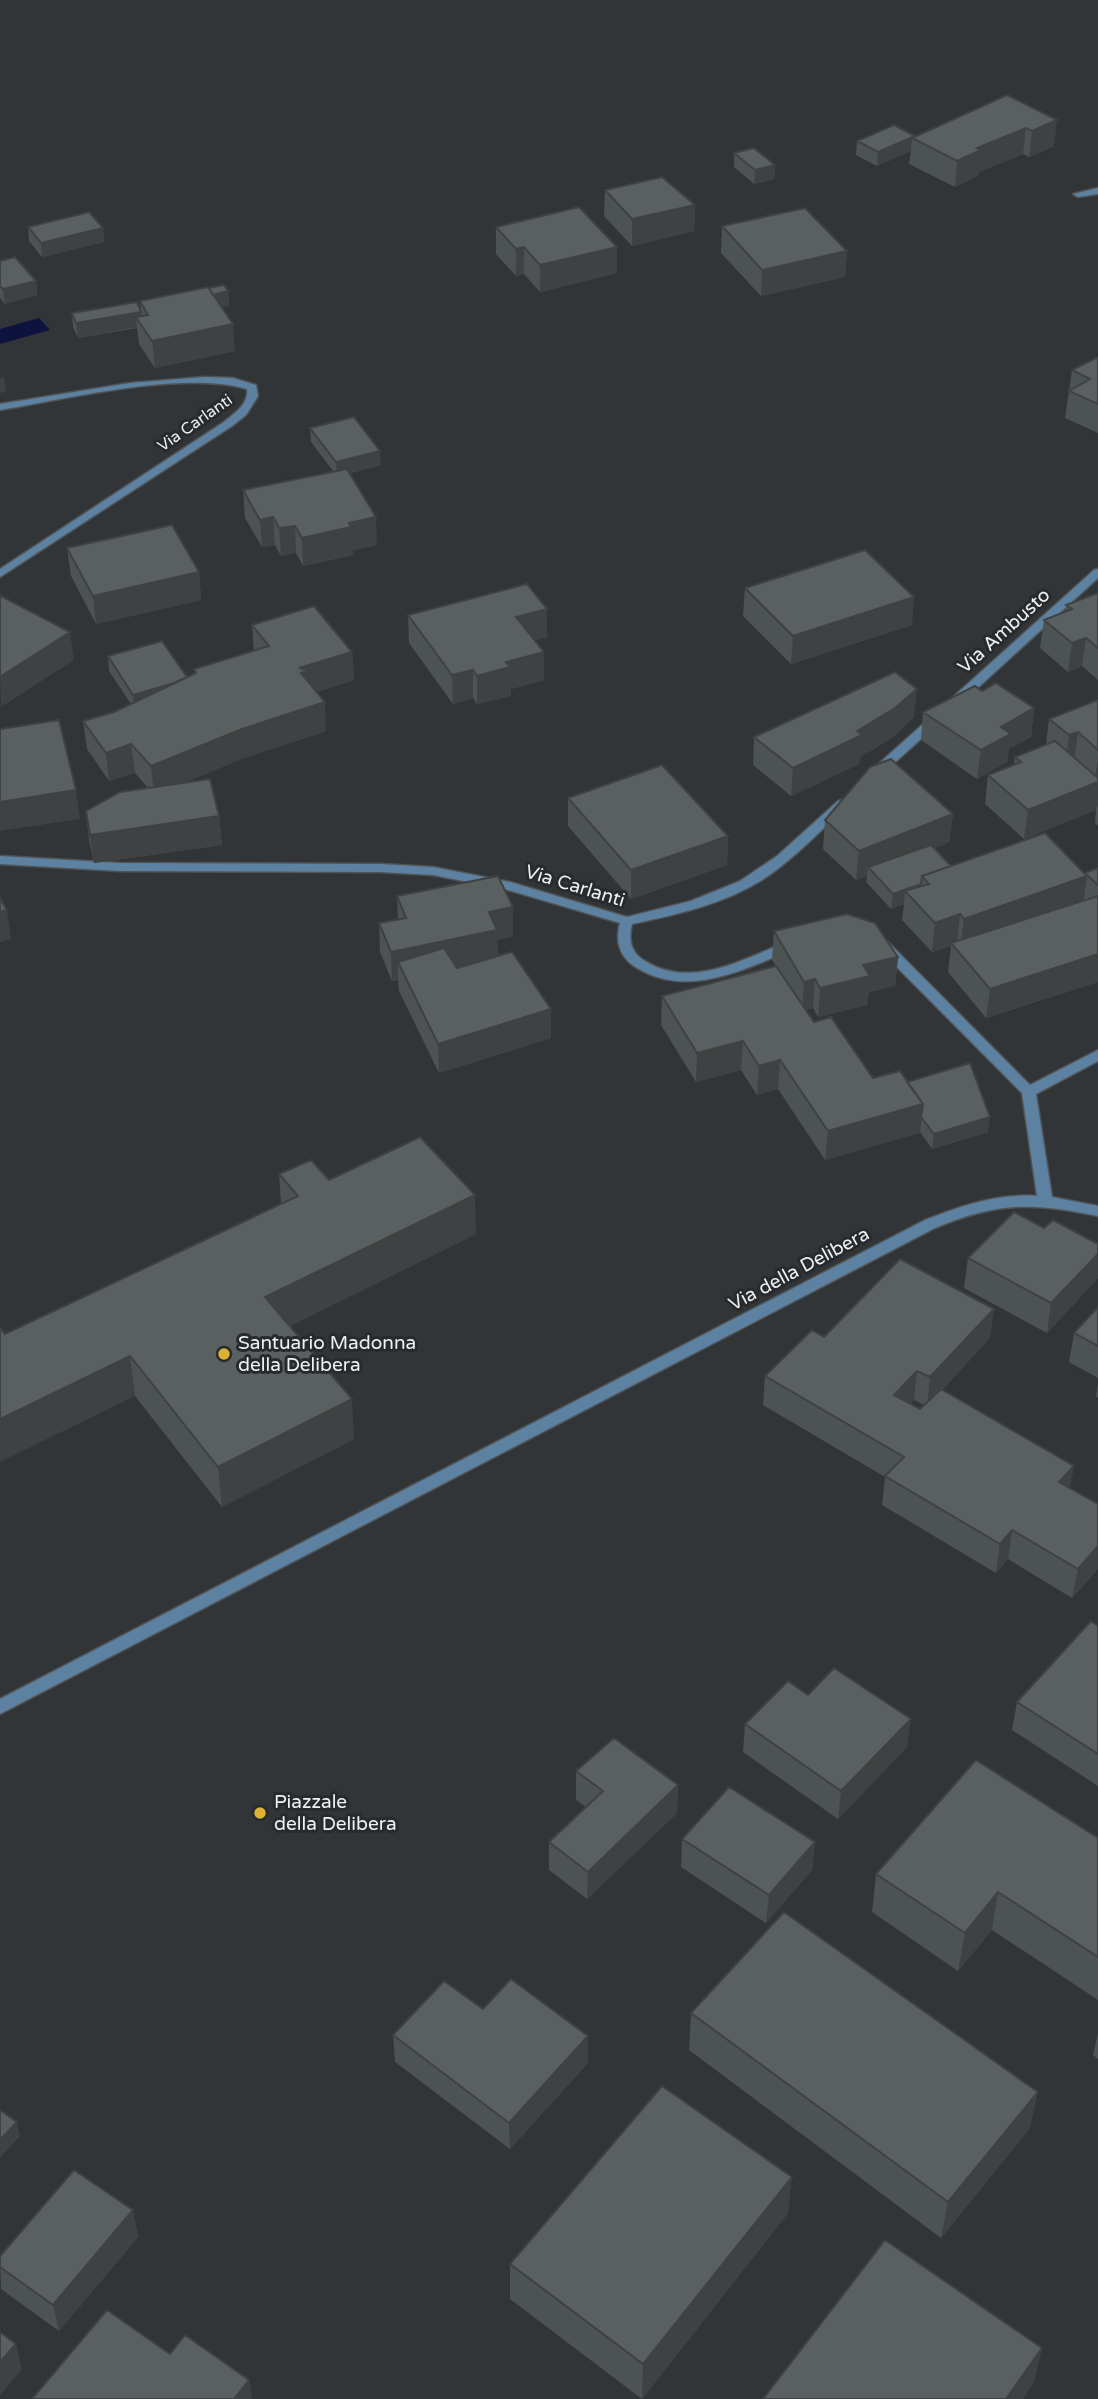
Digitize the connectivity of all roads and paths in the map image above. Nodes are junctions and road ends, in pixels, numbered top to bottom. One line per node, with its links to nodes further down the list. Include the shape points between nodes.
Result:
1 (1098, 191): 2 (street)
2 (1078, 194)
3 (0, 407): 5 (street, Via Carlanti, via 205,379 244,382 252,387 253,396 229,424)
4 (1098, 572): 6 (street, Via Ambusto)
5 (0, 574)
6 (871, 778)
7 (850, 796): 9 (street, via 773,865 742,885 709,900)
8 (0, 860): 9 (street, Via Carlanti, via 120,867 433,871 510,886)
9 (627, 921): 11 (street, Via Carlanti, via 622,932 630,957 662,976 684,979 718,973)
10 (872, 938): 13 (street, via 894,953)
11 (807, 939)
12 (1098, 1055): 13 (street)
13 (1029, 1092): 14 (street)
14 (1045, 1200): 15 (street, Via della Delibera); 16 (street, Via della Delibera, via 996,1200 930,1224)
15 (1098, 1211)
16 (0, 1707)

